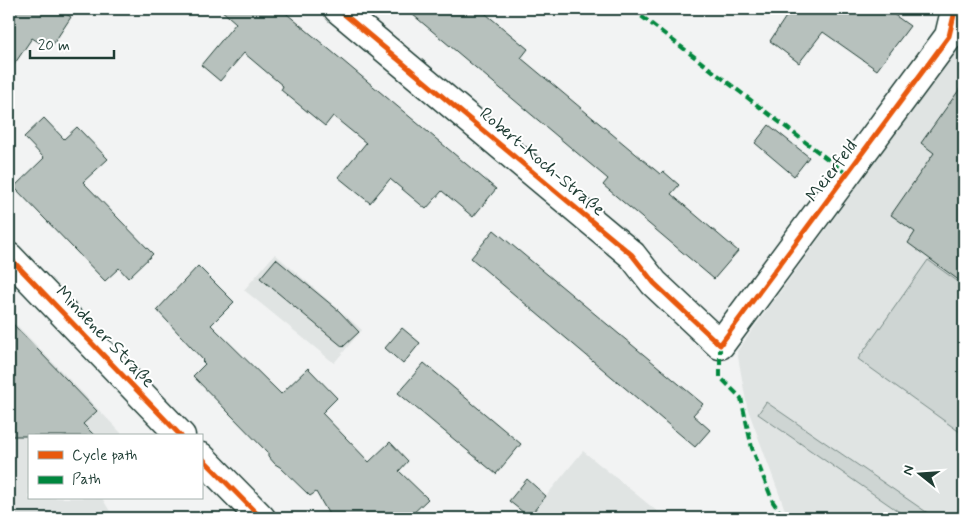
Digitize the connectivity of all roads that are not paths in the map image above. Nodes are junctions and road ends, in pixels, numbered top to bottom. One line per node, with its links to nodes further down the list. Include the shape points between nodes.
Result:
1 (338, 9): 4 (street, Robert-Koch-Straße, via 632,255 654,283)
2 (953, 9): 4 (street, Meierfeld, via 949,36)
3 (9, 257): 5 (street, Mindener Straße)
4 (720, 345)
5 (179, 434)
6 (202, 458): 7 (street)
7 (261, 518)

